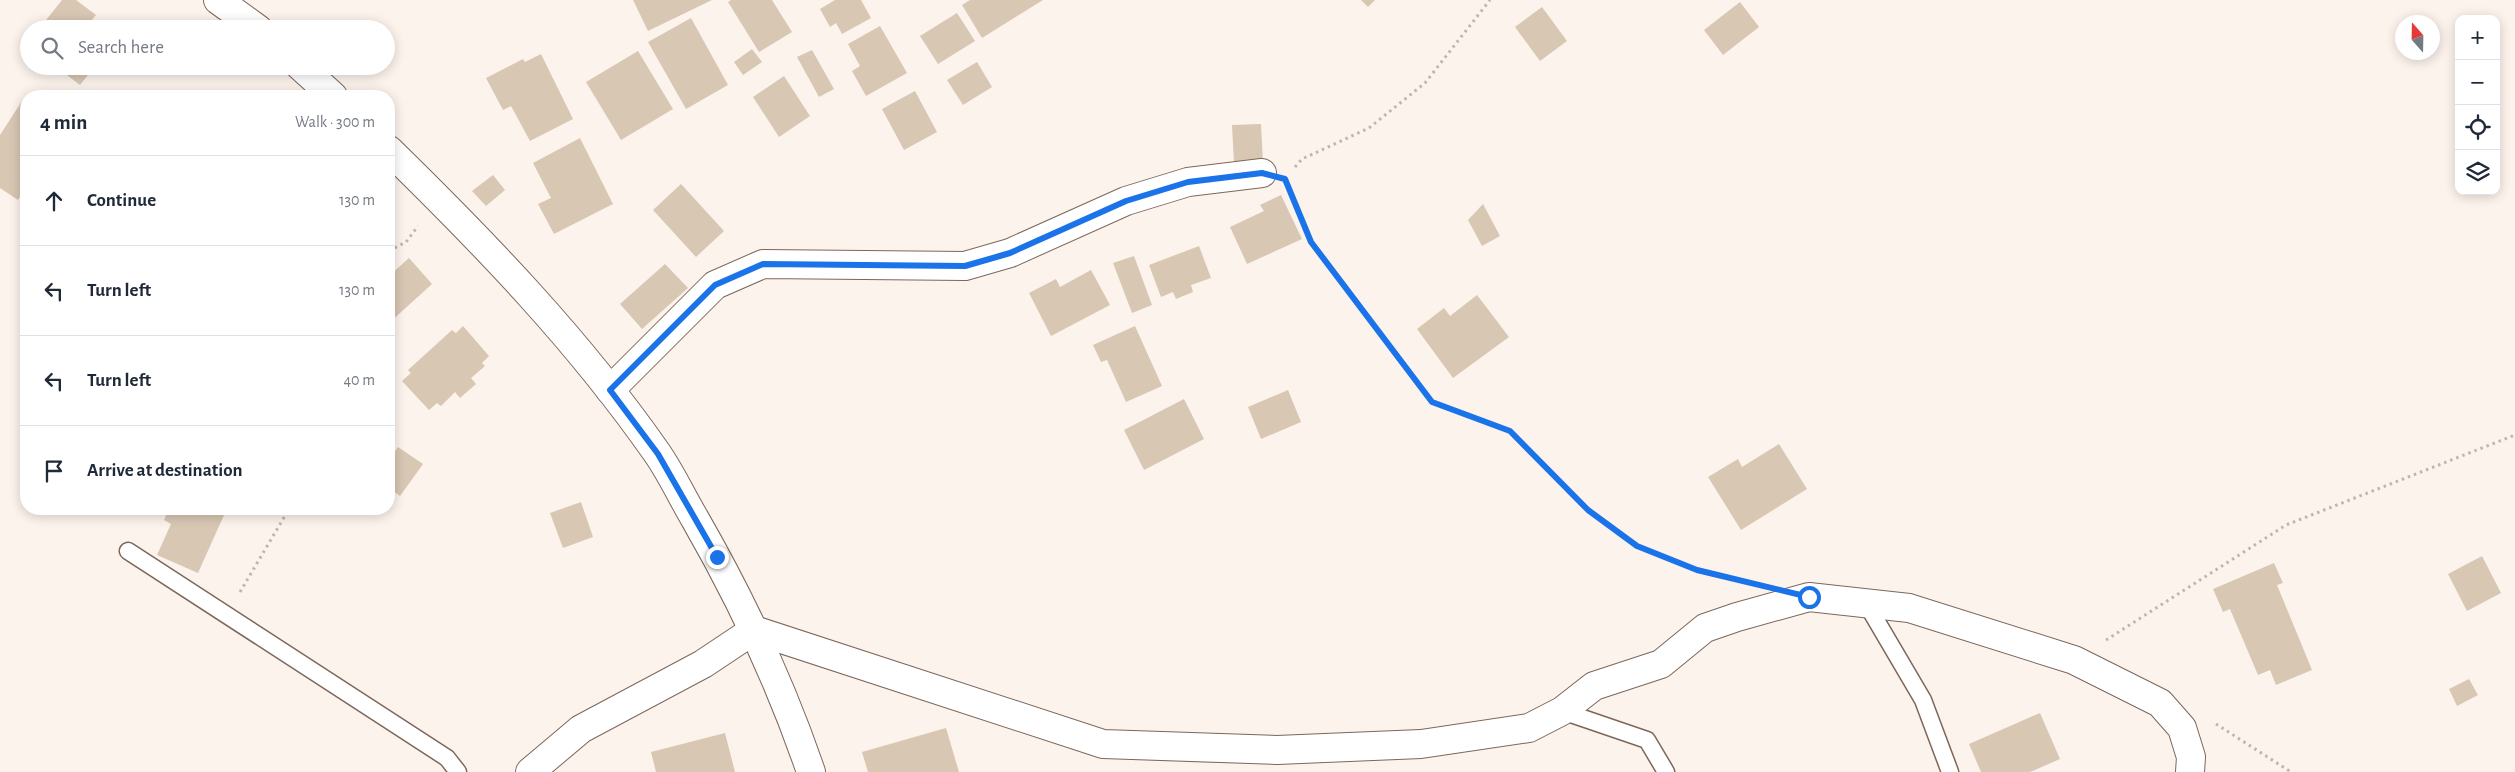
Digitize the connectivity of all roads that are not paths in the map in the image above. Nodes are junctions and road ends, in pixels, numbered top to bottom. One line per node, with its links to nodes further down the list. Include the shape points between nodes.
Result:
1 (218, 0): 2 (street)
2 (246, 20)
3 (310, 75): 4 (street)
4 (326, 90)
5 (395, 156): 7 (street, via 540,303)
6 (1273, 176): 7 (street, via 1188,182 1126,201 1010,253 965,266 763,264 715,285)
7 (610, 390): 10 (street, via 658,454)
8 (128, 551): 12 (lane, via 447,758)
9 (1866, 603): 11 (street, via 1809,597 1705,628 1662,664 1594,686); 16 (lane, via 1922,700); 17 (street, via 1909,608 2074,660 2160,702 2182,728 2191,757)
10 (754, 630): 11 (street, via 1103,744 1277,750 1422,744 1529,728); 13 (street, via 703,664 581,729); 14 (street)
11 (1562, 711): 15 (lane, via 1647,740)
12 (458, 772)
13 (530, 772)
14 (811, 772)
15 (1666, 772)
16 (1950, 772)
17 (2190, 772)

